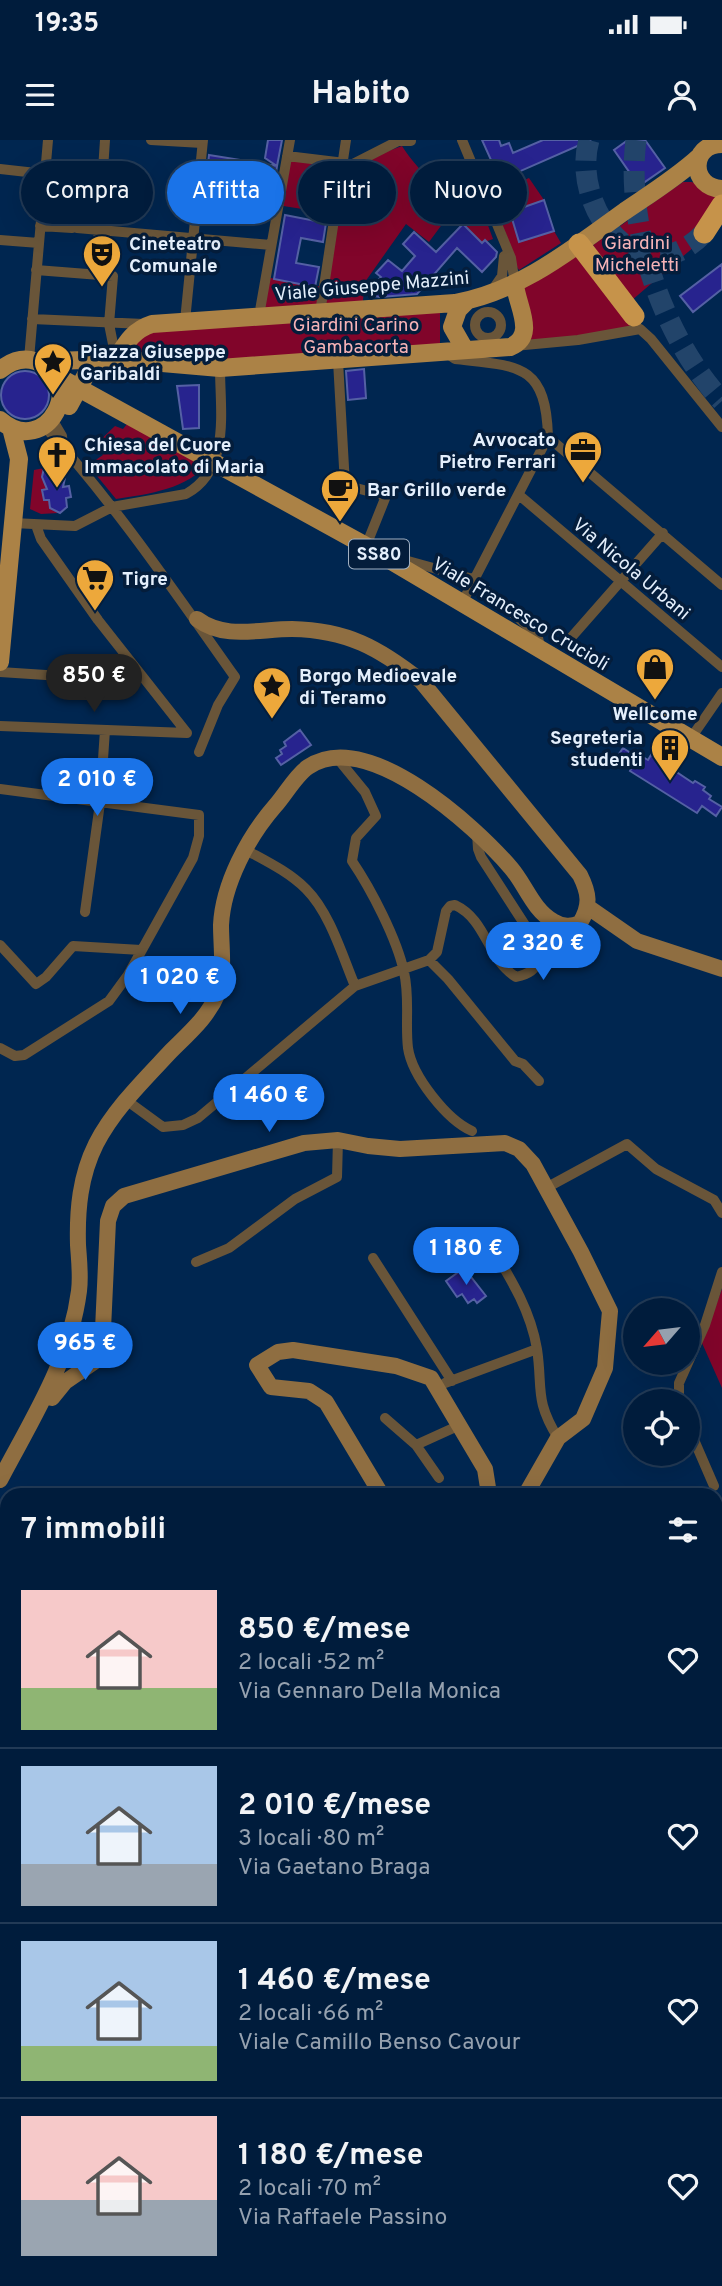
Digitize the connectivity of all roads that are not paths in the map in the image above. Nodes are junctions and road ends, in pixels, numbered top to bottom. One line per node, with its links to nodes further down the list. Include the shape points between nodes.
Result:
1 (48, 140): 12 (street)
2 (105, 140): 28 (street)
3 (151, 140): 7 (street)
4 (290, 140): 10 (street)
5 (346, 140): 15 (street)
6 (462, 140): 38 (street, via 511,258)
7 (203, 141): 13 (street)
8 (411, 141): 16 (street, via 398,141)
9 (721, 143): 11 (main road, Viale Giuseppe Mazzini)
10 (287, 156): 14 (street); 18 (street)
11 (699, 156): 20 (main road, Viale Giuseppe Mazzini); 21 (main road)
12 (46, 161)
13 (201, 161)
14 (321, 161)
15 (342, 161)
16 (360, 161)
17 (0, 169): 19 (street)
18 (284, 170)
19 (21, 171)
20 (672, 179): 21 (main road); 33 (main road, Viale Giuseppe Mazzini)
21 (701, 180): 22 (main road)
22 (722, 188)
23 (722, 205): 29 (highway)
24 (194, 224): 30 (street)
25 (274, 224): 34 (street)
26 (333, 224): 40 (street)
27 (40, 226): 28 (street); 32 (street)
28 (99, 231): 30 (street); 37 (street)
29 (704, 233)
30 (192, 239): 34 (street); 44 (street)
31 (0, 240): 32 (street)
32 (39, 243): 36 (street)
33 (579, 244): 38 (main road, Viale Giuseppe Mazzini); 42 (highway)
34 (271, 245): 41 (street)
35 (504, 256): 38 (street, via 502,276)
36 (40, 270): 37 (street); 43 (street)
37 (96, 274): 45 (street, via 113,276)
38 (507, 291): 39 (main road, Viale Giuseppe Mazzini); 48 (main road, via 524,315 524,334)
39 (461, 302): 40 (main road, Viale Giuseppe Mazzini); 49 (main road, via 452,327); 50 (main road, via 446,316)
40 (320, 313): 41 (main road, Viale Giuseppe Mazzini)
41 (259, 316): 44 (main road, Viale Giuseppe Mazzini)
42 (634, 316)
43 (32, 319): 45 (street); 54 (street)
44 (185, 321): 46 (main road, Viale Giuseppe Mazzini)
45 (109, 324): 46 (street); 51 (street)
46 (152, 324): 47 (main road, Viale Giuseppe Mazzini)
47 (131, 336): 51 (main road, Viale Giuseppe Mazzini); 52 (main road, via 130,346)
48 (514, 346): 49 (main road); 60 (street, via 640,329)
49 (464, 348): 50 (main road)
50 (446, 352): 53 (main road); 61 (street, via 455,359 511,365 535,380 547,409)
51 (112, 359): 52 (main road); 54 (main road); 56 (main road, Viale Giuseppe Mazzini, via 88,371)
52 (141, 360): 55 (main road)
53 (338, 361): 55 (main road); 69 (street, via 345,485 386,496)
54 (24, 365): 56 (main road, Viale Francesco Crucioli / SS80); 58 (main road, via 61,394)
55 (220, 368): 63 (street, via 220,445)
56 (80, 388): 57 (main road, Viale Francesco Crucioli / SS80); 58 (main road)
57 (113, 409): 58 (main road, Viale Francesco Crucioli / SS80, via 83,405); 63 (main road, Viale Francesco Crucioli / SS80)
58 (52, 418): 59 (main road, via 23,431); 62 (main road); 65 (street, via 63,446)
59 (6, 424): 62 (main road)
60 (722, 427)
61 (548, 437): 64 (street); 68 (street)
62 (19, 459): 66 (main road)
63 (214, 463): 65 (street, via 186,494); 69 (main road, Viale Francesco Crucioli / SS80)
64 (519, 495): 71 (street); 72 (street, Via Nicola Urbani)
65 (112, 507): 67 (street, via 75,526); 75 (street)
66 (13, 523): 67 (street); 78 (main road)
67 (36, 525): 84 (street, via 98,620 187,733)
68 (663, 533): 72 (street); 73 (street)
69 (366, 546): 70 (main road, Viale Francesco Crucioli / SS80)
70 (396, 564): 71 (street, via 408,561); 74 (main road, Viale Francesco Crucioli / SS80)
71 (473, 579): 74 (street); 77 (street, via 537,634)
72 (622, 582): 76 (street); 79 (street, Via Nicola Urbani)
73 (722, 585)
74 (462, 603): 77 (main road, Viale Francesco Crucioli / SS80)
75 (197, 619): 86 (street, via 235,677); 93 (street, via 219,631 294,629 339,635 371,645 393,659 421,681 580,875 588,890)
76 (569, 640)
77 (541, 650): 85 (main road, Viale Francesco Crucioli / SS80)
78 (0, 662)
79 (722, 667)
80 (0, 672): 81 (street)
81 (46, 675)
82 (722, 693): 85 (street)
83 (0, 726): 84 (street)
84 (105, 730): 90 (street)
85 (691, 738): 87 (main road, Viale Francesco Crucioli / SS80)
86 (199, 752)
87 (722, 757)
88 (338, 759): 91 (street, via 361,760 388,770 425,790); 92 (street, via 306,768 259,826); 98 (street, via 365,792 376,816 356,838 352,860 375,898)
89 (0, 789): 90 (street)
90 (100, 803): 94 (street); 96 (street, via 199,815 200,836 193,858)
91 (477, 831): 93 (street, via 552,921 571,927 580,923); 97 (street, via 481,857 541,958 536,968 516,977 504,969 476,920 455,905 446,911 436,952)
92 (246, 850): 100 (street, via 307,890 323,914); 103 (street, via 223,904 220,982 213,1003)
93 (588, 907): 99 (street, via 638,941)
94 (85, 912)
95 (0, 945): 96 (street, via 36,984 73,946)
96 (141, 950): 101 (street, via 109,1001 24,1055)
97 (429, 960): 98 (street); 102 (street, via 515,1061)
98 (404, 969): 100 (street); 104 (street, via 410,1056 437,1102 459,1125)
99 (722, 969)
100 (355, 986): 103 (street, via 198,1118 163,1127)
101 (0, 1048)
102 (539, 1081)
103 (126, 1100): 113 (street, via 95,1145 79,1195 79,1293 66,1344)
104 (472, 1131)
105 (338, 1140): 106 (street, via 400,1149 495,1142 514,1146 526,1155); 110 (street, via 337,1177 295,1199 229,1248); 113 (street, via 304,1143 124,1196 113,1206 108,1221 102,1351 97,1360)
106 (546, 1188): 107 (street, via 627,1144 656,1169 714,1200); 118 (street, via 610,1311 605,1368 583,1419)
107 (722, 1213)
108 (485, 1236): 112 (street, via 523,1301)
109 (373, 1258): 114 (street)
110 (197, 1262)
111 (722, 1272): 115 (street)
112 (537, 1349): 114 (street); 118 (street, via 540,1400)
113 (70, 1367): 122 (street)
114 (444, 1383): 117 (street); 124 (street, via 396,1367 293,1350 278,1352 257,1365 271,1387 309,1391 326,1402)
115 (680, 1389)
116 (385, 1419): 119 (street)
117 (460, 1425): 119 (street); 125 (street, via 485,1469)
118 (558, 1438): 126 (street)
119 (416, 1445): 121 (street)
120 (700, 1455): 123 (street)
121 (439, 1478)
122 (0, 1480)
123 (713, 1486)
124 (377, 1488)
125 (488, 1488)
126 (529, 1488)

